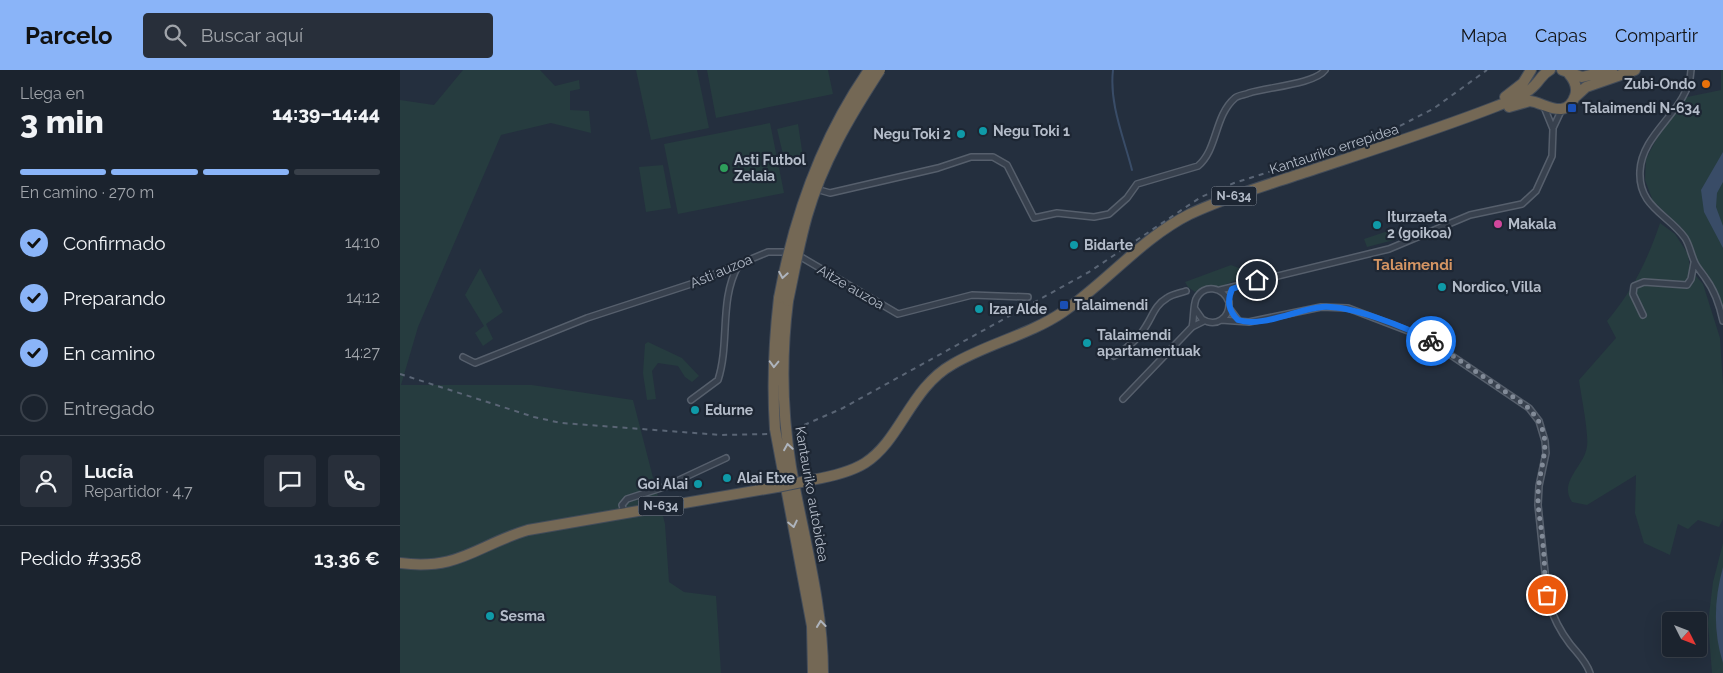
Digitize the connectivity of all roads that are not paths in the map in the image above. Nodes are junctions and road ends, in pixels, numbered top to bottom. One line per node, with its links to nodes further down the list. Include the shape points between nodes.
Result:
1 (868, 70): 27 (highway, Kantauriko autobidea, one-way to 27, bridge, via 829,137 808,187 794,230)
2 (875, 70): 19 (street, via 842,124)
3 (880, 70): 27 (highway, Kantauriko autobidea, bridge, via 842,131 817,186)
4 (1325, 70): 19 (street, via 1309,82 1269,87 1235,97 1221,116 1205,160 1198,166 1137,184 1109,214 1057,213 1034,218 1007,165 993,157 971,157 830,193)
5 (1531, 70): 16 (highway, via 1517,89)
6 (1550, 70): 12 (highway, N-634)
7 (1588, 70): 8 (highway)
8 (1610, 70): 11 (highway, via 1587,76)
9 (1635, 70): 13 (highway, via 1586,87)
10 (1691, 70): 21 (street, via 1684,98 1646,148 1640,176 1647,200 1680,232)
11 (1564, 71): 13 (highway, via 1576,85)
12 (1539, 76): 14 (highway, via 1536,94); 16 (highway, N-634, via 1514,99)
13 (1574, 98): 15 (highway)
14 (1543, 105): 15 (highway, N-634); 17 (street); 18 (highway, N-634, via 1524,102 1488,116)
15 (1562, 109): 17 (street)
16 (1481, 112): 18 (highway, N-634)
17 (1553, 129): 23 (street, via 1554,146 1548,166 1536,191 1522,204 1470,215 1389,249 1245,283)
18 (1426, 132): 42 (highway, Kantauriko errepidea / N-634, bridge, via 1239,194 1178,221 1062,312 1028,332 965,358 942,372 910,406 883,448 866,462 847,471 811,480)
19 (813, 188): 20 (street)
20 (794, 252): 22 (street, Asti auzoa, via 768,252); 26 (street, Aitze auzoa, via 898,314 972,295)
21 (1694, 262): 31 (street, via 1687,285 1644,282 1634,286 1633,294); 35 (street, via 1712,290)
22 (738, 265): 38 (street, Asti auzoa, via 692,284 587,318 475,364); 40 (street, via 729,294 718,380)
23 (1232, 289): 24 (street); 28 (street)
24 (1220, 290): 28 (street); 30 (street, via 1213,288 1202,292 1196,299)
25 (1186, 291): 37 (street, via 1161,302 1153,310 1141,334 1123,352)
26 (1028, 298)
27 (783, 300): 44 (highway, Kantauriko autobidea, one-way to 44, via 776,329 775,429 812,626); 45 (highway, Kantauriko autobidea, one-way to 27, via 821,623 786,428)
28 (1228, 300): 29 (street)
29 (1229, 308): 32 (street); 33 (street)
30 (1195, 309): 34 (street); 36 (street)
31 (1643, 315)
32 (1222, 320): 33 (street); 34 (street, via 1214,323)
33 (1238, 320): 46 (street, via 1252,322 1321,307 1348,308 1424,338 1533,412 1542,426 1546,446 1538,505 1548,601 1562,633)
34 (1204, 321): 36 (street)
35 (1723, 322)
36 (1192, 327): 39 (street)
37 (1114, 356)
38 (462, 357)
39 (1123, 399)
40 (691, 400)
41 (726, 458): 42 (street, via 664,487 627,498 622,505)
42 (624, 512): 43 (highway, Kantauriko errepidea / N-634, via 528,530 454,562 438,565)
43 (400, 563)
44 (813, 673)
45 (823, 673)
46 (1590, 673)

